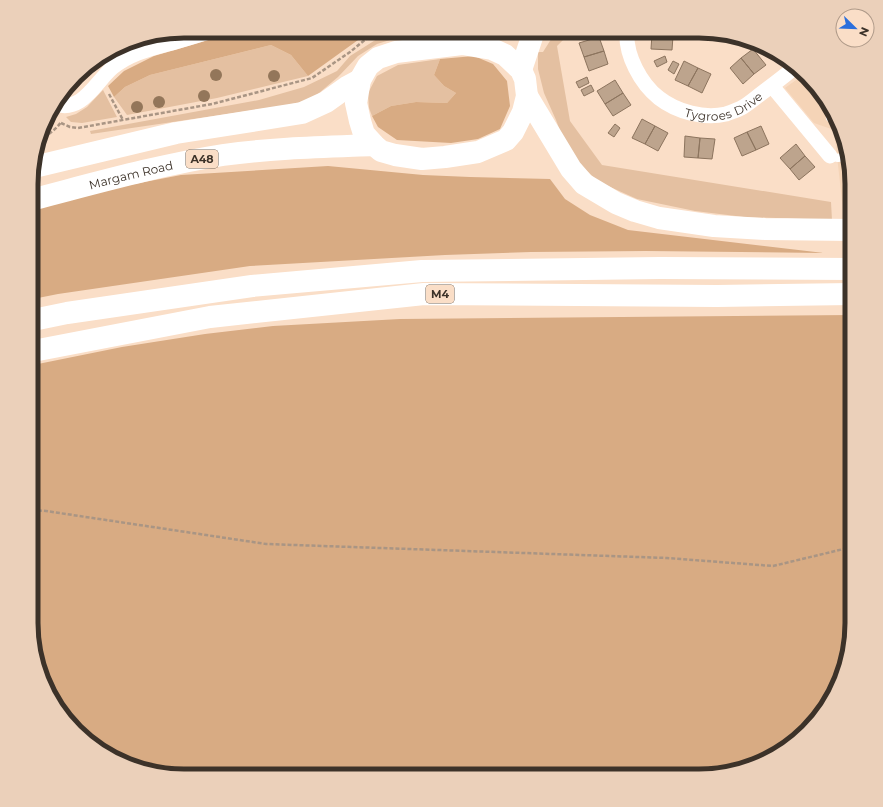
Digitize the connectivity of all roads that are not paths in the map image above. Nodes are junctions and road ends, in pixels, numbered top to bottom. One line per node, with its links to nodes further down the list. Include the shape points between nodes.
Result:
1 (176, 38): 7 (street)
2 (477, 38): 5 (main road)
3 (532, 38): 8 (main road)
4 (627, 38): 11 (street, Tygroes Drive, via 635,67 644,82 659,98 675,108 690,113 709,116 726,114 743,108)
5 (462, 44): 8 (main road, via 492,49 504,55); 10 (main road, via 396,52 378,58 368,66)
6 (139, 45): 13 (street, via 113,67 87,96 72,105)
7 (141, 45)
8 (521, 70): 12 (main road)
9 (791, 71): 11 (street)
10 (360, 80): 14 (main road, via 356,102 360,121 364,134); 17 (main road, via 326,102 302,113 176,133)
11 (772, 86): 15 (street, Tygroes Drive)
12 (527, 96): 14 (main road, via 523,112 513,132 506,140 478,152 422,159 381,151); 19 (main road, via 571,170 584,184 616,204 659,218 714,226)
13 (62, 105)
14 (374, 145): 18 (main road, Margam Road / A48, via 277,149 223,155 172,164)
15 (830, 156): 16 (lane)
16 (842, 157)
17 (39, 166)
18 (38, 198)
19 (845, 230)
20 (845, 269): 22 (main road, M4, via 422,271 252,286 67,312)
21 (845, 294): 23 (main road, M4, via 424,294 210,317)
22 (38, 319)
23 (38, 350)

